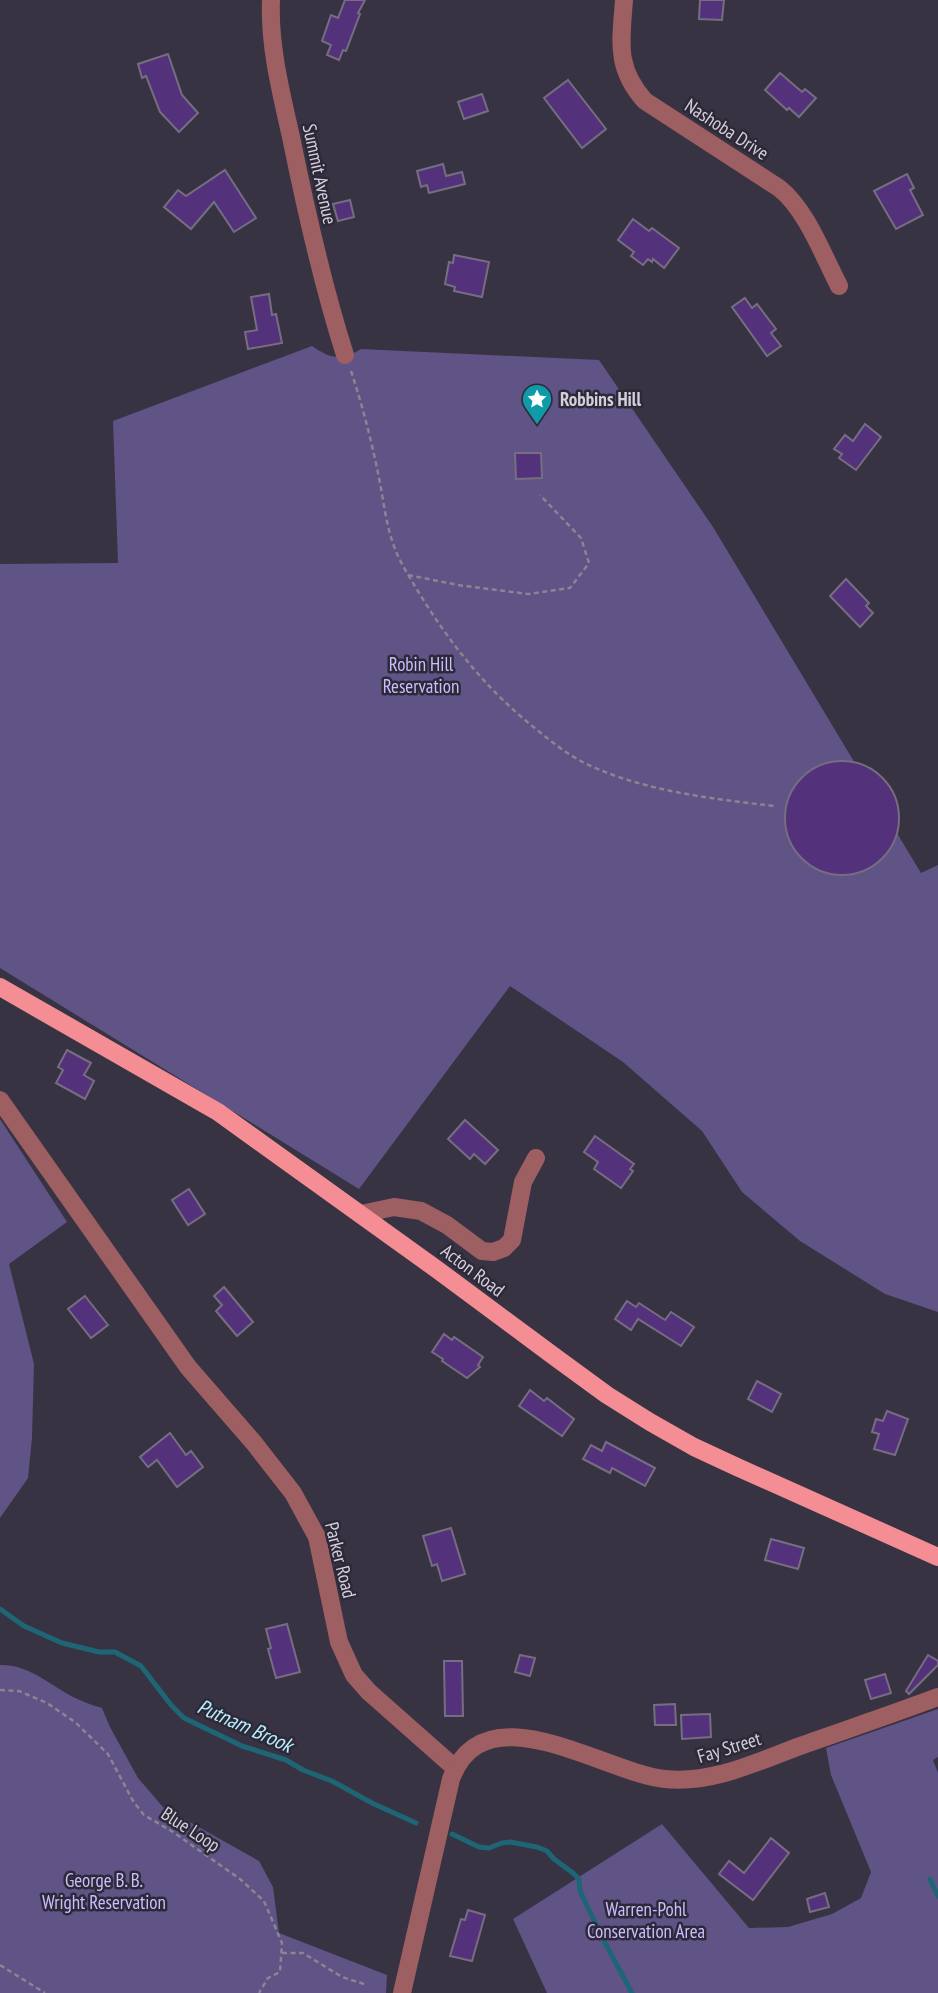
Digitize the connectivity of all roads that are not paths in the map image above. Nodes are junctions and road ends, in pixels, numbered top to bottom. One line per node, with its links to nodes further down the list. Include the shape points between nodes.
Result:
1 (271, 0): 4 (street, Summit Avenue, via 273,44 306,213)
2 (624, 0): 3 (street, Nashoba Drive, via 622,57 632,88 790,197)
3 (839, 286)
4 (345, 355)
5 (0, 987): 8 (main road, Acton Road, via 218,1112)
6 (0, 1100): 11 (street, Parker Road, via 188,1367 293,1493 317,1537 339,1642 354,1675)
7 (536, 1158): 8 (street, via 523,1182 512,1240 494,1252 482,1251 421,1211 394,1207)
8 (361, 1214): 9 (main road, Acton Road, via 650,1422 737,1467)
9 (938, 1558)
10 (938, 1697): 11 (street, Fay Street, via 742,1768 699,1779 650,1777 519,1737 482,1745 467,1753)
11 (455, 1768): 12 (street)
12 (402, 1993)

